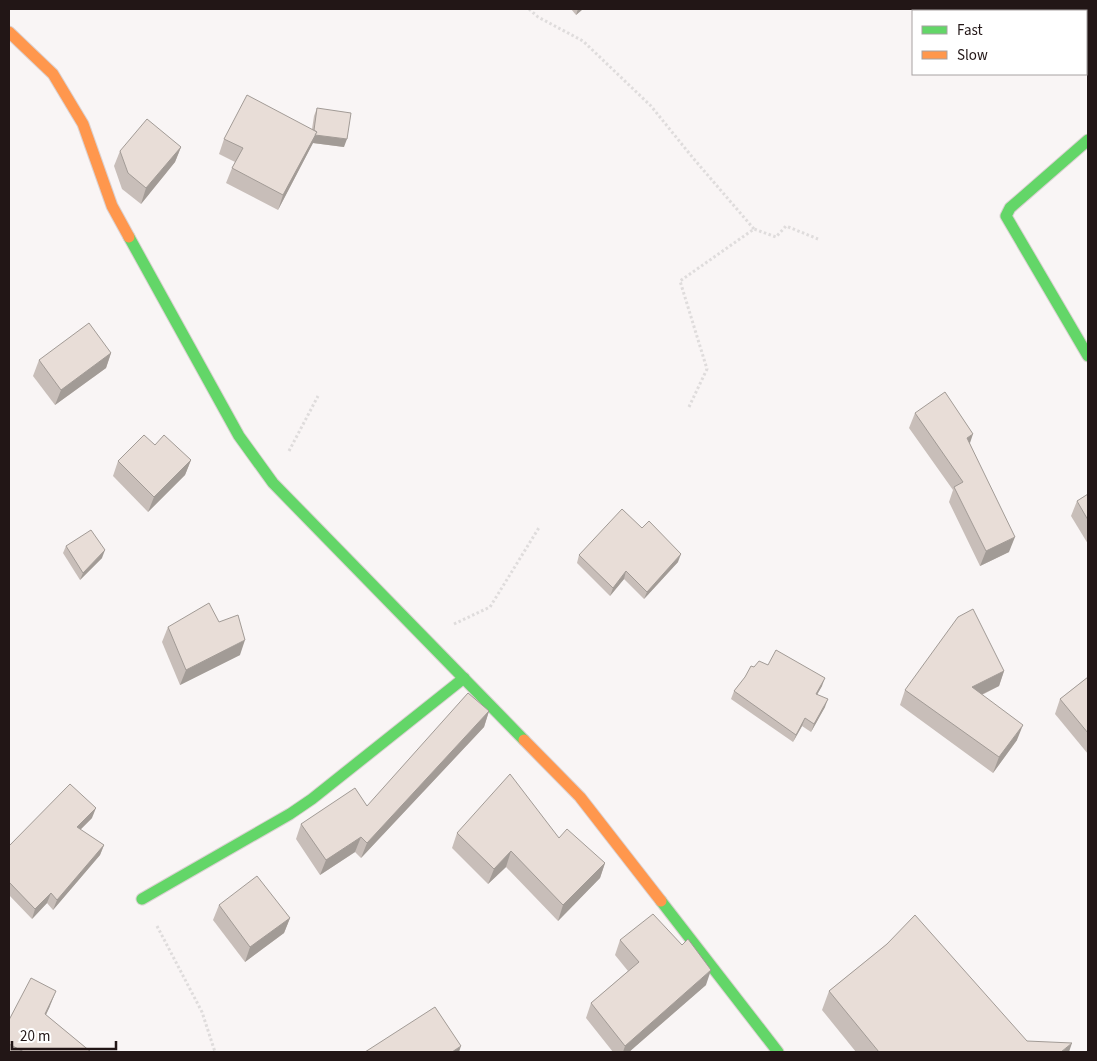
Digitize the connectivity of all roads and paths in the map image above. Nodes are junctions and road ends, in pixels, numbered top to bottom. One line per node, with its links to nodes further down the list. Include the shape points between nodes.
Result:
1 (529, 9): 4 (path, via 583,41 651,106)
2 (9, 32): 9 (street, via 53,74 83,124 112,206 240,436)
3 (1088, 140): 6 (street, via 1010,208 1006,216)
4 (754, 229): 5 (path, via 776,237 786,226); 8 (path, via 680,281 706,369)
5 (818, 239)
6 (1088, 356)
7 (318, 396): 9 (path)
8 (689, 407)
9 (273, 483): 11 (street)
10 (540, 526): 11 (path, via 490,607)
11 (425, 639): 12 (street)
12 (464, 678): 13 (street, via 305,804); 15 (street, via 580,797)
13 (142, 899): 14 (path, via 202,1012)
14 (215, 1052)
15 (778, 1052)

